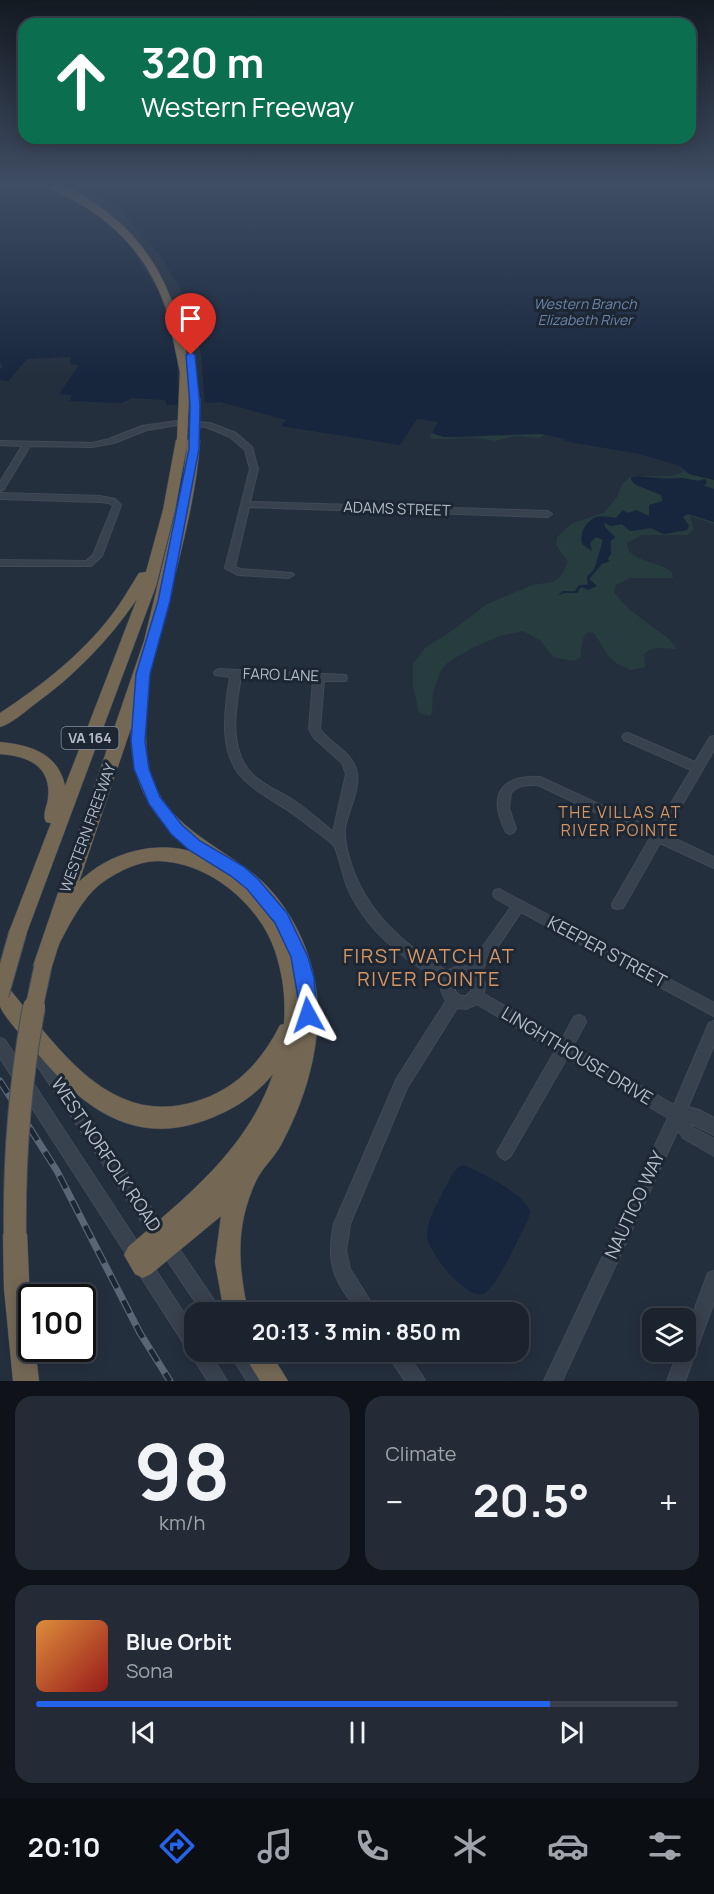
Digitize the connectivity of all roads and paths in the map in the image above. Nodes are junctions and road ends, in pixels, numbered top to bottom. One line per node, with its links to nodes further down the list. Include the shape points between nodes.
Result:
1 (138, 249): 3 (highway, WESTERN FREEWAY / VA 164, bridge, via 171,306 183,351)
2 (145, 249): 3 (highway, WESTERN FREEWAY / VA 164, bridge, via 171,290 184,325 193,369)
3 (188, 440): 10 (highway, WESTERN FREEWAY / VA 164); 14 (highway, WESTERN FREEWAY / VA 164, via 164,601)
4 (0, 443): 5 (street)
5 (27, 444): 6 (street); 8 (street, via 92,445 156,425 207,425 240,439 252,454 254,469)
6 (0, 489)
7 (0, 496): 11 (street, via 107,500 117,505 92,562)
8 (246, 504): 9 (street, ADAMS STREET); 12 (street, via 231,570)
9 (548, 514)
10 (160, 543): 18 (highway, via 131,598 96,643 45,689); 30 (highway, WESTERN FREEWAY / VA 164, via 149,586)
11 (0, 563)
12 (290, 575)
13 (219, 673): 15 (street, FARO LANE)
14 (143, 674): 31 (highway, WESTERN FREEWAY / VA 164); 47 (highway, via 138,753 146,785 177,830 237,871 267,899 291,937 305,978 306,1042 295,1089)
15 (236, 674): 16 (street, FARO LANE); 25 (street, via 232,697 233,750 243,772)
16 (319, 677): 17 (street, FARO LANE); 25 (street, via 314,729 341,753 352,774 339,826)
17 (342, 678)
18 (0, 721)
19 (628, 737): 22 (street)
20 (713, 746): 22 (street)
21 (0, 748): 30 (highway, via 40,757 53,770 58,787 30,874)
22 (698, 768): 24 (street)
23 (510, 829): 24 (street, via 503,797 508,787 528,779 553,786)
24 (657, 835): 26 (street); 28 (street)
25 (340, 844): 33 (street, via 353,886 369,916 397,946)
26 (714, 863)
27 (499, 894): 29 (street, KEEPER STREET)
28 (618, 904)
29 (519, 905): 32 (street); 37 (street, KEEPER STREET)
30 (20, 924): 34 (highway, WESTERN FREEWAY / VA 164, bridge)
31 (49, 943): 38 (highway, via 76,898 106,870 144,855 184,856 224,874 267,917 289,962); 59 (highway, WESTERN FREEWAY / VA 164, bridge, via 26,1047 18,1114 16,1288)
32 (471, 975): 33 (street, via 461,972); 35 (street, via 479,985)
33 (448, 979): 36 (street, via 446,988)
34 (0, 995): 38 (highway, via 84,1088 120,1111 144,1117 182,1117 243,1090 270,1063); 48 (street, WEST NORFOLK ROAD)
35 (477, 997): 36 (street, via 469,1002); 42 (street, LINGHTHOUSE DRIVE)
36 (454, 1000): 53 (street, via 402,1083 342,1224 337,1251 341,1272)
37 (714, 1010)
38 (295, 1016): 48 (highway, via 280,1083 256,1134 228,1173)
39 (579, 1022): 42 (street)
40 (714, 1028): 43 (street, NAUTICO WAY)
41 (0, 1045): 49 (street, WEST NORFOLK ROAD)
42 (564, 1048): 43 (street, LINGHTHOUSE DRIVE); 46 (street)
43 (676, 1115): 44 (street, LINGHTHOUSE DRIVE, via 694,1115); 45 (street, LINGHTHOUSE DRIVE, via 688,1133); 64 (street, NAUTICO WAY)
44 (714, 1127)
45 (714, 1148)
46 (505, 1152)
47 (253, 1167): 48 (highway, via 228,1194); 52 (highway, via 239,1194 227,1237 228,1279)
48 (163, 1240): 49 (highway); 51 (street, WEST NORFOLK ROAD)
49 (140, 1260): 54 (street, WEST NORFOLK ROAD)
50 (714, 1279): 65 (street)
51 (205, 1302)
52 (234, 1302)
53 (361, 1302)
54 (184, 1329)
55 (206, 1362): 60 (street)
56 (245, 1362): 61 (street)
57 (262, 1362): 62 (highway)
58 (402, 1362): 63 (street)
59 (26, 1381)
60 (218, 1381)
61 (258, 1381)
62 (274, 1381)
63 (416, 1381)
64 (553, 1381)
65 (676, 1381)

